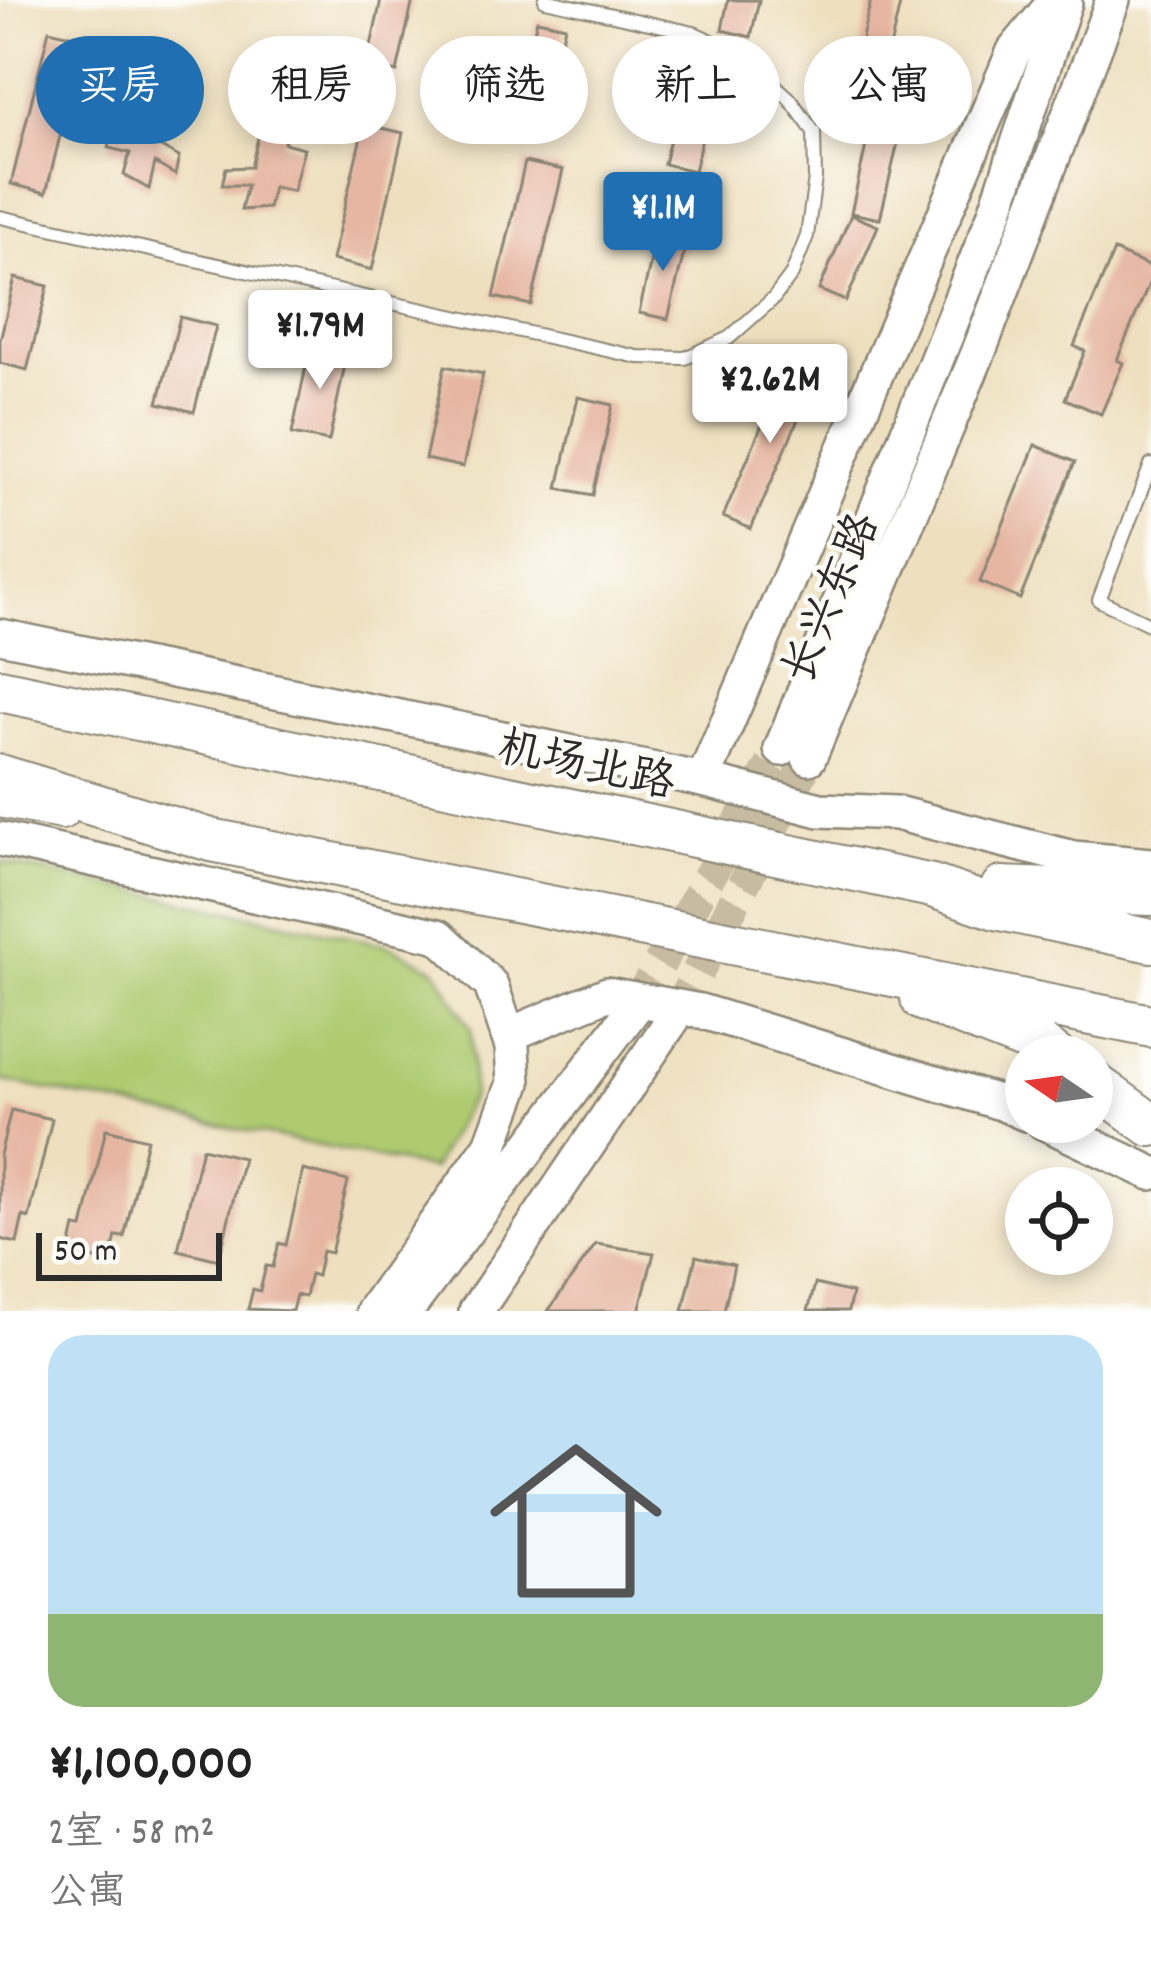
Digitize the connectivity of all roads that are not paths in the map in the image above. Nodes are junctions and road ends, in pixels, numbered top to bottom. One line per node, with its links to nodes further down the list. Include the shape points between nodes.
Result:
1 (545, 0): 4 (lane, via 694,33 741,54 814,132 807,236 774,298 730,338 685,358 638,358)
2 (1061, 0): 3 (main road, 长兴东路, via 995,213 795,754 979,351); 10 (main road, via 1014,52)
3 (1113, 0)
4 (0, 217)
5 (1151, 465): 6 (lane, via 1099,600)
6 (1151, 626)
7 (0, 636): 10 (main road)
8 (0, 690): 15 (highway, 机场北路)
9 (0, 776): 13 (highway)
10 (703, 780): 14 (main road, via 820,810 896,813 1073,858)
11 (0, 799): 13 (main road)
12 (0, 839): 22 (main road, via 440,936 490,986)
13 (211, 840): 18 (highway)
14 (1151, 866)
15 (932, 886): 16 (highway); 17 (highway, 机场北路)
16 (1151, 894)
17 (1151, 941)
18 (815, 956): 21 (highway); 23 (highway)
19 (635, 1007): 30 (main road)
20 (675, 1016): 31 (main road)
21 (1151, 1026)
22 (508, 1035): 25 (main road, via 607,994 700,1011); 29 (main road, via 514,1083 491,1145)
23 (1014, 1035)
24 (1113, 1097): 26 (highway)
25 (1005, 1105)
26 (1151, 1124)
27 (1087, 1143): 28 (main road)
28 (1151, 1173)
29 (373, 1311)
30 (406, 1311)
31 (476, 1311)

